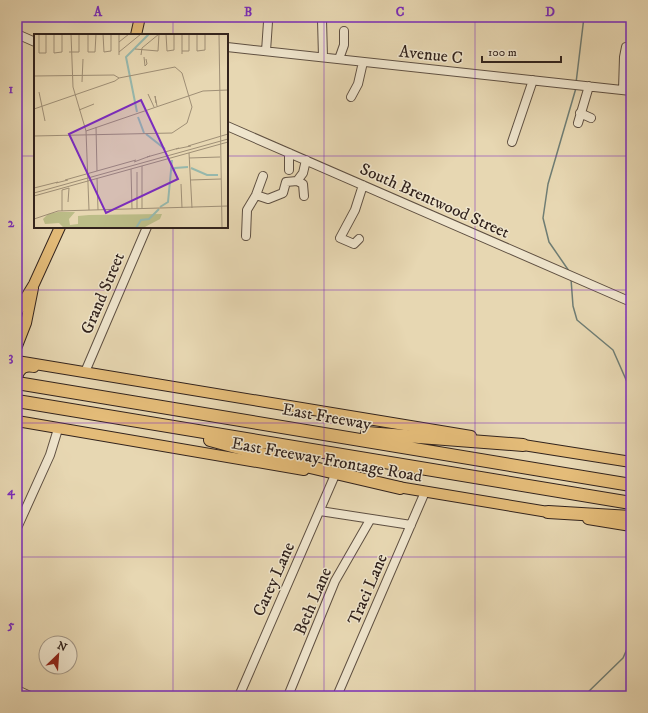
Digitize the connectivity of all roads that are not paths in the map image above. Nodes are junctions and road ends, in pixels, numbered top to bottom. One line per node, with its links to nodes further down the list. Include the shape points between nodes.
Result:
1 (140, 17): 6 (main road)
2 (322, 20): 11 (street)
3 (268, 22): 10 (street)
4 (344, 31): 12 (street, via 344,45)
5 (17, 34): 7 (street)
6 (136, 34)
7 (34, 42)
8 (228, 47): 10 (street, Avenue C)
9 (626, 47): 16 (street, via 624,57)
10 (266, 51): 11 (street, Avenue C)
11 (323, 57): 12 (street, Avenue C)
12 (338, 59): 13 (street, Avenue C)
13 (363, 62): 14 (street, Avenue C); 17 (street, via 358,84)
14 (533, 80): 15 (street, Avenue C); 22 (street)
15 (585, 86): 16 (street, Avenue C); 18 (street)
16 (627, 91)
17 (351, 97)
18 (580, 113): 19 (street); 20 (street)
19 (591, 118)
20 (578, 123)
21 (228, 126): 23 (street, South Brentwood Street)
22 (512, 142)
23 (289, 153): 24 (street, South Brentwood Street); 25 (street)
24 (306, 160): 27 (street, via 303,173); 28 (street, South Brentwood Street)
25 (289, 170)
26 (263, 176): 29 (street)
27 (297, 181): 29 (street, via 286,182 283,193 268,200); 30 (street, via 303,184)
28 (363, 185): 34 (street, via 355,210 340,238 354,244); 36 (street, South Brentwood Street)
29 (256, 195): 33 (street, via 246,210)
30 (304, 196)
31 (60, 228): 35 (main road)
32 (148, 228): 41 (street, Grand Street)
33 (246, 236)
34 (359, 239)
35 (34, 284): 37 (main road); 38 (main road, via 26,323)
36 (631, 302)
37 (17, 312)
38 (17, 346)
39 (17, 361): 40 (main road)
40 (71, 370): 41 (main road); 42 (main road, via 30,366 19,370)
41 (85, 372): 49 (main road)
42 (17, 377)
43 (17, 383): 48 (highway, East Freeway)
44 (17, 401): 45 (highway, East Freeway)
45 (133, 420): 53 (highway); 55 (highway, East Freeway)
46 (17, 421): 47 (main road, East Freeway Frontage Road)
47 (58, 429): 51 (main road, East Freeway Frontage Road); 62 (street, via 50,454)
48 (330, 434): 49 (highway, via 361,432); 52 (highway, East Freeway)
49 (523, 445): 50 (main road)
50 (631, 462)
51 (335, 475): 53 (main road, East Freeway Frontage Road); 56 (street, Carey Lane)
52 (631, 485)
53 (400, 488): 54 (main road, East Freeway Frontage Road)
54 (425, 492): 57 (main road, East Freeway Frontage Road); 60 (street, Traci Lane)
55 (631, 503)
56 (320, 511): 59 (street); 65 (street, Carey Lane)
57 (548, 512): 58 (highway); 61 (main road, East Freeway Frontage Road)
58 (631, 517)
59 (370, 520): 60 (street); 66 (street, Beth Lane, via 335,581)
60 (411, 525): 67 (street, Traci Lane)
61 (631, 526)
62 (17, 528)
63 (17, 690): 64 (street)
64 (30, 696)
65 (239, 696)
66 (288, 696)
67 (337, 696)

